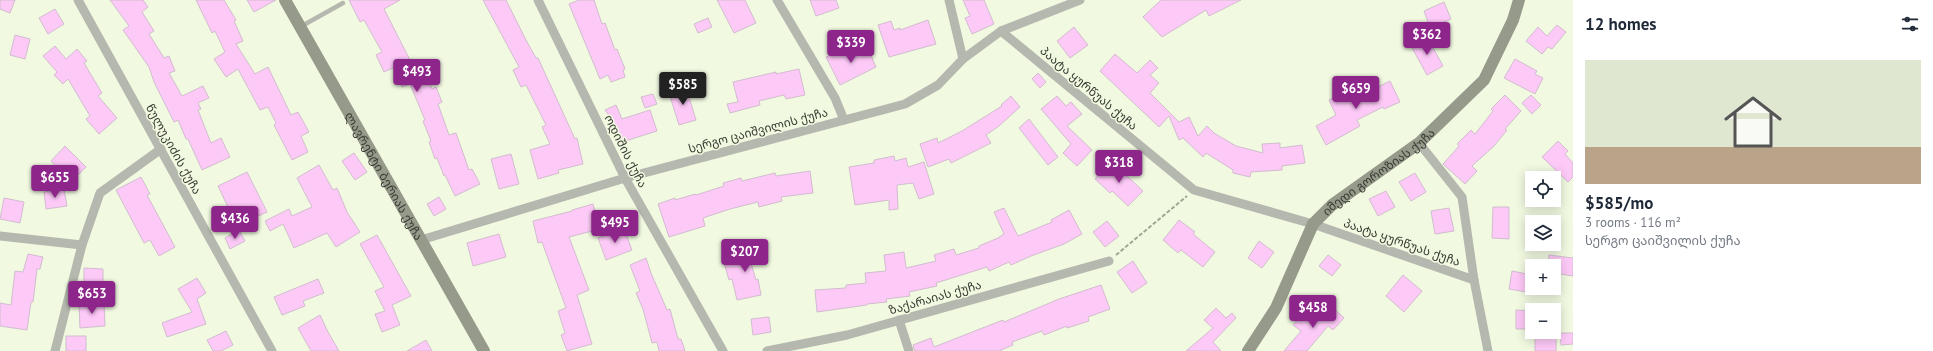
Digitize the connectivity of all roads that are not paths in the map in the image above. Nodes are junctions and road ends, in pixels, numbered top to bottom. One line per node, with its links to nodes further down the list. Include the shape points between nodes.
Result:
1 (78, 0): 14 (street, წულუკიძის ქუჩა)
2 (285, 0): 9 (street, ლავრენტი ბერიას ქუჩა)
3 (538, 0): 15 (street, ოდიშის ქუჩა)
4 (777, 0): 12 (street, via 835,98)
5 (950, 0): 11 (street)
6 (1080, 0): 10 (street, სერგო ცაიშვილის ქუჩა)
7 (1519, 0): 13 (street, იმედი გოროზიას ქუჩა, via 1513,20 1484,80)
8 (343, 3): 9 (lane)
9 (300, 27): 18 (street, ლავრენტი ბერიას ქუჩა)
10 (1001, 31): 11 (street, სერგო ცაიშვილის ქუჩა); 16 (street, პაატა ყურწუას ქუჩა, via 1194,190)
11 (963, 60): 12 (street, სერგო ცაიშვილის ქუჩა, via 938,85 905,104)
12 (844, 120): 15 (street, სერგო ცაიშვილის ქუჩა)
13 (1419, 143): 16 (street, იმედი გოროზიას ქუჩა, via 1332,205); 21 (street, პაატა ყურწუას ქუჩა, via 1462,197)
14 (161, 149): 19 (street, via 100,193); 24 (street, წულუკიძის ქუჩა)
15 (625, 178): 18 (street, სერგო ცაიშვილის ქუჩა); 26 (street, ოდიშის ქუჩა)
16 (1313, 224): 21 (street, პაატა ყურწუას ქუჩა); 29 (street, იმედი გოროზიას ქუჩა, via 1276,308)
17 (0, 236): 19 (street)
18 (421, 240): 25 (street, ლავრენტი ბერიას ქუჩა)
19 (82, 245): 23 (street)
20 (1109, 261): 22 (street, ზაქარაიას ქუჩა)
21 (1474, 280): 30 (street, პაატა ყურწუას ქუჩა)
22 (899, 320): 27 (street, ზაქარაიას ქუჩა, via 847,335); 28 (street)
23 (55, 351)
24 (272, 351)
25 (484, 351)
26 (723, 351)
27 (767, 351)
28 (909, 351)
29 (1248, 351)
30 (1488, 351)

